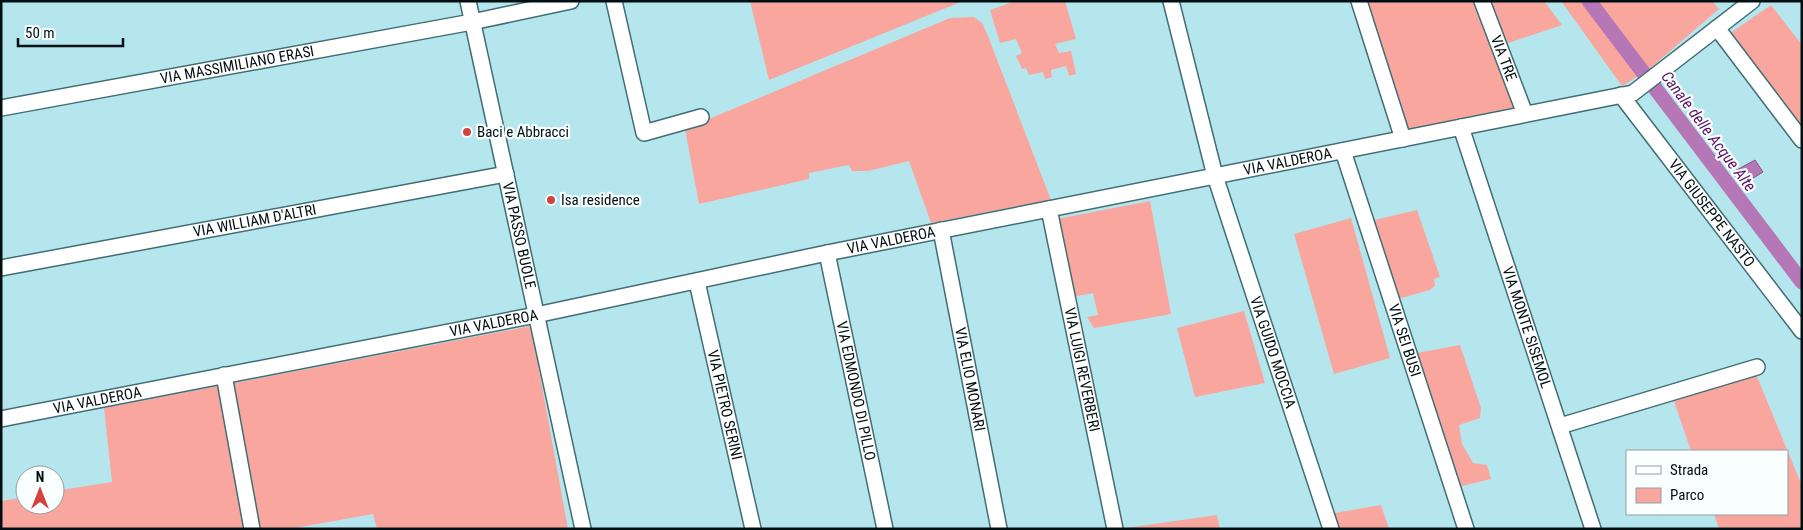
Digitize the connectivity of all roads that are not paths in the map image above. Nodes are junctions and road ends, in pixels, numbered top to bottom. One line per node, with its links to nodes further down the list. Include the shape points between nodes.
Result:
1 (468, 1): 8 (street, VIA PASSO BUOLE)
2 (571, 1): 8 (street, VIA MASSIMILIANO ERASI)
3 (614, 1): 13 (street, via 644,132)
4 (1171, 1): 19 (street, VIA GUIDO MOCCIA)
5 (1359, 1): 15 (street)
6 (1482, 1): 12 (street, VIA TRE)
7 (1752, 1): 9 (street, VIA VALDEROA)
8 (472, 22): 11 (street, VIA MASSIMILIANO ERASI); 18 (street, VIA PASSO BUOLE)
9 (1716, 28): 10 (street, VIA VALDEROA); 16 (street)
10 (1627, 94): 12 (street, VIA VALDEROA); 26 (street, VIA GIUSEPPE NASTO)
11 (1, 108)
12 (1525, 114): 14 (street, VIA VALDEROA)
13 (701, 117)
14 (1462, 127): 15 (street, VIA VALDEROA); 30 (street, VIA MONTE SISEMOL)
15 (1403, 139): 17 (street, VIA VALDEROA)
16 (1802, 140)
17 (1342, 151): 19 (street, VIA VALDEROA); 38 (street, VIA SEI BUSI)
18 (506, 174): 23 (street, VIA WILLIAM D'ALTRI); 25 (street, VIA PASSO BUOLE)
19 (1215, 176): 20 (street, VIA VALDEROA); 37 (street, VIA GUIDO MOCCIA)
20 (1049, 209): 21 (street, VIA VALDEROA); 36 (street, VIA LUIGI REVERBERI)
21 (941, 230): 22 (street, VIA VALDEROA); 35 (street, VIA ELIO MONARI)
22 (828, 253): 24 (street, VIA VALDEROA); 34 (street, VIA EDMONDO DI PILLO)
23 (1, 268)
24 (697, 282): 25 (street, VIA VALDEROA); 33 (street, VIA PIETRO SERINI)
25 (536, 315): 28 (street, VIA VALDEROA); 32 (street, VIA PASSO BUOLE)
26 (1802, 331)
27 (1756, 367): 30 (street)
28 (224, 375): 29 (street, VIA VALDEROA); 31 (street)
29 (1, 419)
30 (1560, 426): 39 (street, VIA MONTE SISEMOL)
31 (252, 529)
32 (583, 529)
33 (753, 529)
34 (885, 529)
35 (999, 529)
36 (1115, 529)
37 (1331, 529)
38 (1466, 529)
39 (1593, 529)

